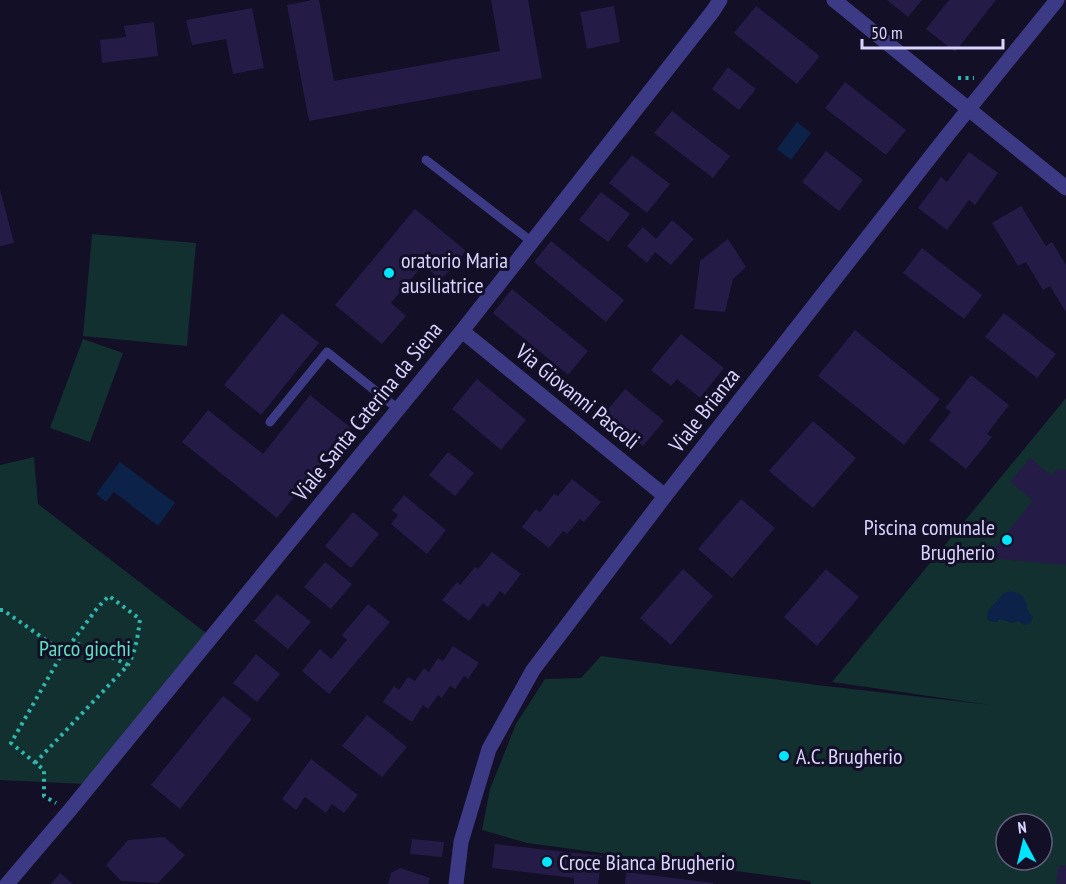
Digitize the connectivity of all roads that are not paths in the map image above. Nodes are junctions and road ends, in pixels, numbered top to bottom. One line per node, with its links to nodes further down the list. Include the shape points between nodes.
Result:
1 (720, 0): 7 (street, Viale Santa Caterina da Siena)
2 (834, 0): 4 (street)
3 (1057, 0): 4 (street, Viale Brianza)
4 (969, 109): 6 (street); 11 (street, Viale Brianza)
5 (426, 160): 7 (lane)
6 (1066, 188)
7 (532, 242): 8 (street, Viale Santa Caterina da Siena)
8 (462, 331): 9 (street, Viale Santa Caterina da Siena); 11 (street, Via Giovanni Pascoli)
9 (398, 409): 10 (lane, via 327,352); 12 (street, Viale Santa Caterina da Siena)
10 (270, 422)
11 (665, 496): 13 (street, Viale Brianza, via 533,670 489,749 460,842)
12 (7, 884)
13 (456, 884)

